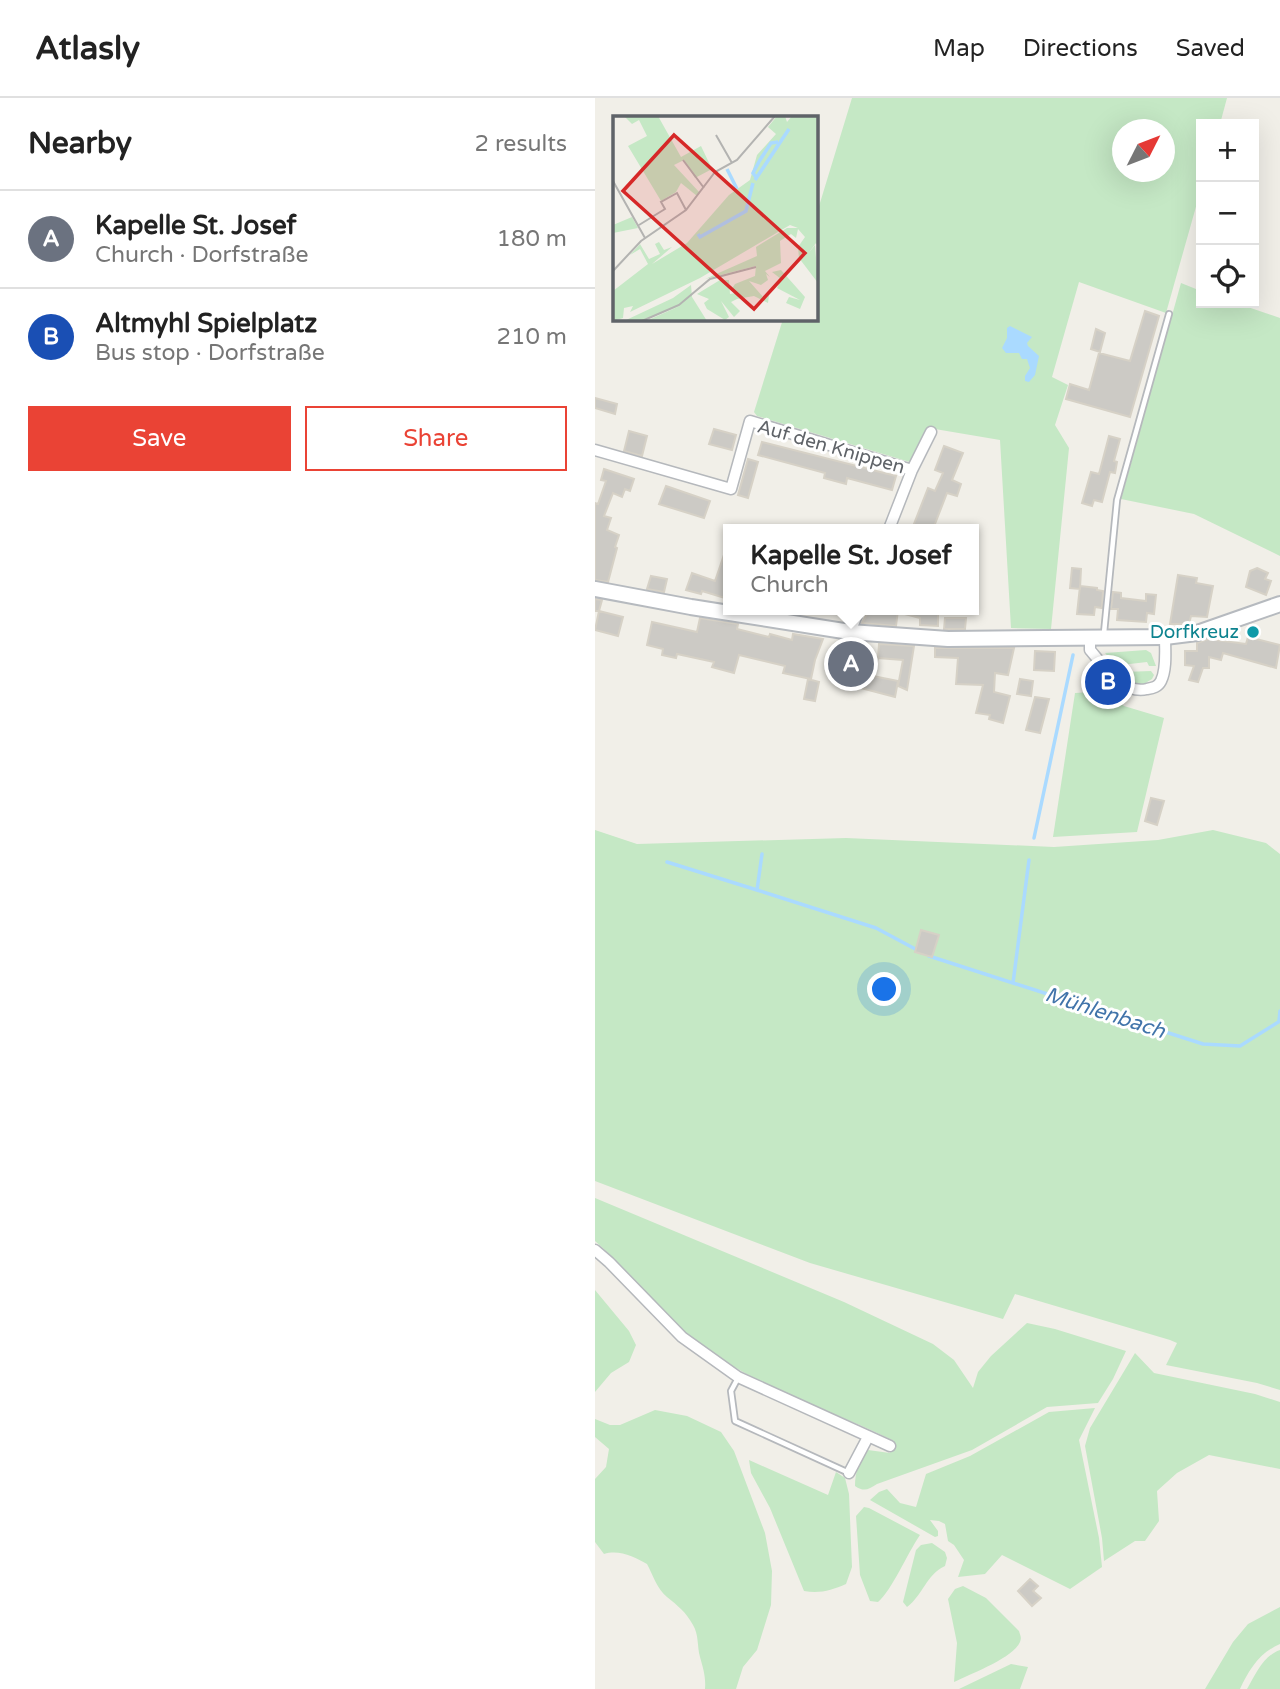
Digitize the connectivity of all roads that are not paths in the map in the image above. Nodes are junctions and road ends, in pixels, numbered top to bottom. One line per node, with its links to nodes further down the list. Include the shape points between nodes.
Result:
1 (1169, 314): 12 (lane, via 1117,500)
2 (931, 432): 4 (street, Auf den Knippen)
3 (595, 450): 4 (street, Auf den Knippen, via 731,489 750,421)
4 (912, 470): 5 (street, Auf den Knippen)
5 (891, 524)
6 (595, 589): 8 (main road)
7 (1280, 604): 13 (main road, via 1197,633)
8 (723, 612)
9 (742, 615): 11 (main road)
10 (857, 615): 11 (street)
11 (850, 632): 12 (main road, via 948,639)
12 (1097, 637): 13 (main road); 13 (street, via 1090,650 1114,676 1131,689 1143,691 1162,680)
13 (1165, 637)
14 (595, 1250): 15 (street, via 682,1337)
15 (738, 1377): 16 (street); 18 (lane, via 731,1391 735,1422)
16 (867, 1437): 17 (street); 18 (street)
17 (890, 1446)
18 (849, 1473)

